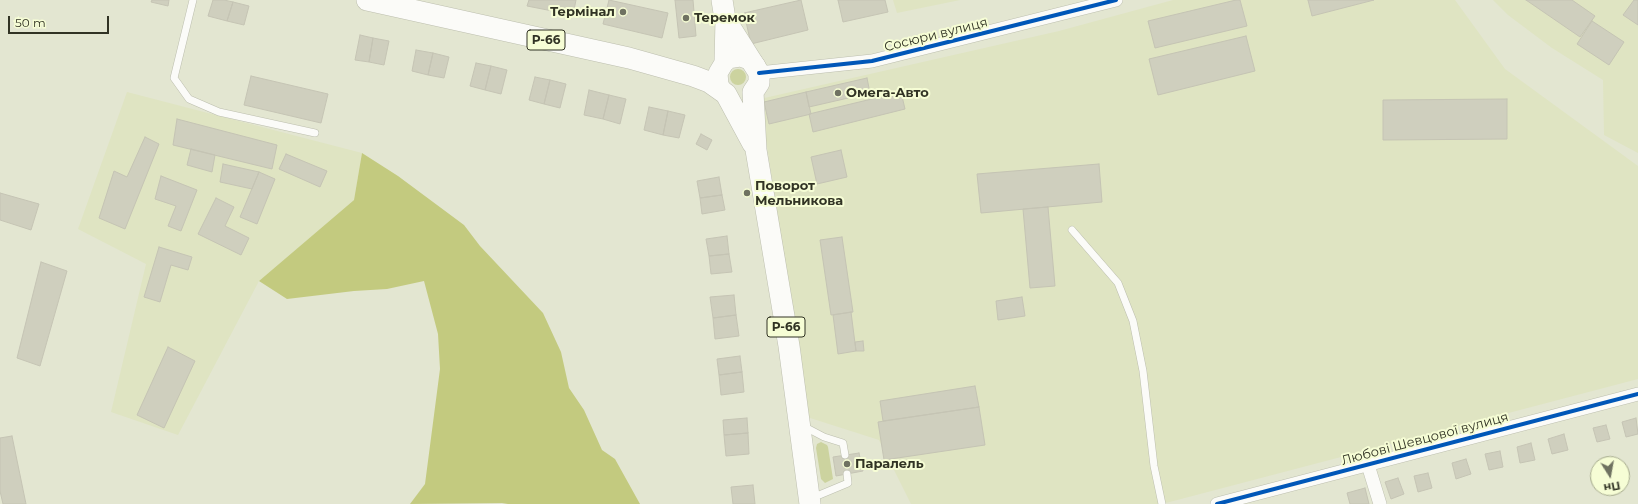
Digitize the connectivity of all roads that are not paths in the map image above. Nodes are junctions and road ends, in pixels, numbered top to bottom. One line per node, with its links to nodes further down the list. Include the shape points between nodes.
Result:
1 (193, 0): 9 (lane, via 174,78 189,99 219,112)
2 (367, 0): 7 (main road, Р-66, via 651,63 709,82)
3 (1116, 0): 6 (street, Сосюри вулиця, via 872,61)
4 (724, 9): 5 (main road); 6 (main road)
5 (724, 63): 6 (main road, via 741,57 752,62); 7 (main road, via 718,73 719,85)
6 (757, 69): 8 (main road, Р-66, via 759,83)
7 (724, 92): 8 (main road, via 732,98 747,97); 10 (main road, Р-66)
8 (753, 92): 10 (main road, Р-66)
9 (315, 133)
10 (756, 150): 13 (main road, Р-66)
11 (1072, 230): 18 (lane, via 1118,283 1134,321 1154,466)
12 (1638, 394): 15 (street, Любові Шевцової вулиця)
13 (800, 425): 14 (lane, via 843,444); 17 (main road, Р-66)
14 (845, 455)
15 (1368, 465): 19 (street, Любові Шевцової вулиця); 20 (street)
16 (847, 474): 17 (lane, via 848,483)
17 (810, 501)
18 (1162, 504)
19 (1217, 504)
20 (1380, 504)

